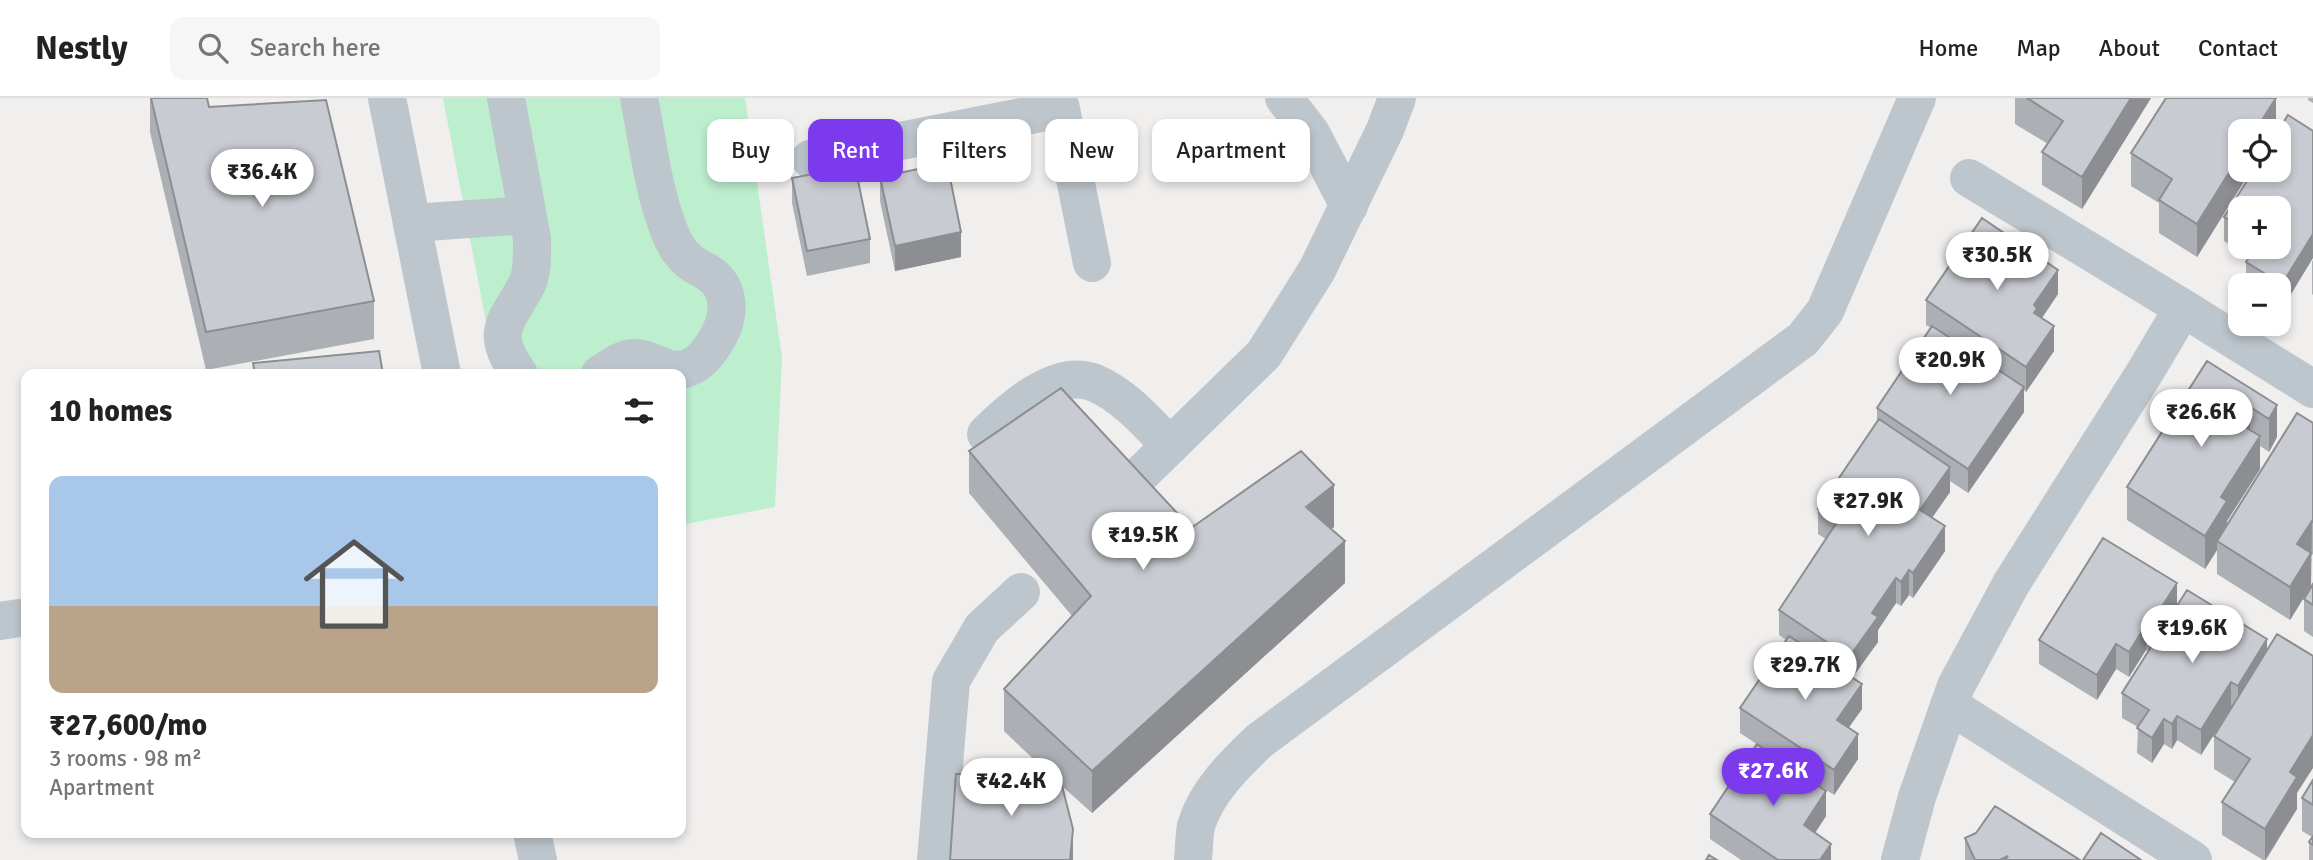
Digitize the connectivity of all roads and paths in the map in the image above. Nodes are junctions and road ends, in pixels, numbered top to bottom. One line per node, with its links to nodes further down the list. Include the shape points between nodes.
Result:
1 (387, 98): 12 (street)
2 (506, 98): 11 (street)
3 (639, 98): 18 (street, via 662,212 674,243 688,260 718,281 725,294 727,314 711,350 691,367)
4 (1284, 98): 10 (street, via 1301,117)
5 (1397, 98): 10 (street)
6 (1917, 98): 29 (street, via 1825,311 1803,339 1259,741 1213,791 1196,826)
7 (1060, 104): 8 (street); 13 (street)
8 (903, 139)
9 (1969, 178): 14 (street)
10 (1349, 206): 22 (street, via 1317,270 1264,354)
11 (527, 215): 12 (street); 16 (street, via 532,250 528,283 504,322 505,351)
12 (412, 223): 15 (street)
13 (1092, 263)
14 (2183, 309): 20 (street); 25 (street, via 2011,584)
15 (441, 369)
16 (516, 369)
17 (609, 369): 19 (street, via 636,358)
18 (667, 369)
19 (667, 369)
20 (2313, 389)
21 (986, 434): 22 (street, via 1028,396 1073,381 1093,382 1138,413)
22 (1170, 446): 23 (street)
23 (1141, 474)
24 (1021, 592): 28 (street, via 982,628 951,681)
25 (1949, 705): 30 (street); 31 (street)
26 (534, 838): 27 (street)
27 (538, 860)
28 (936, 860)
29 (1193, 860)
30 (1900, 860)
31 (2193, 860)

